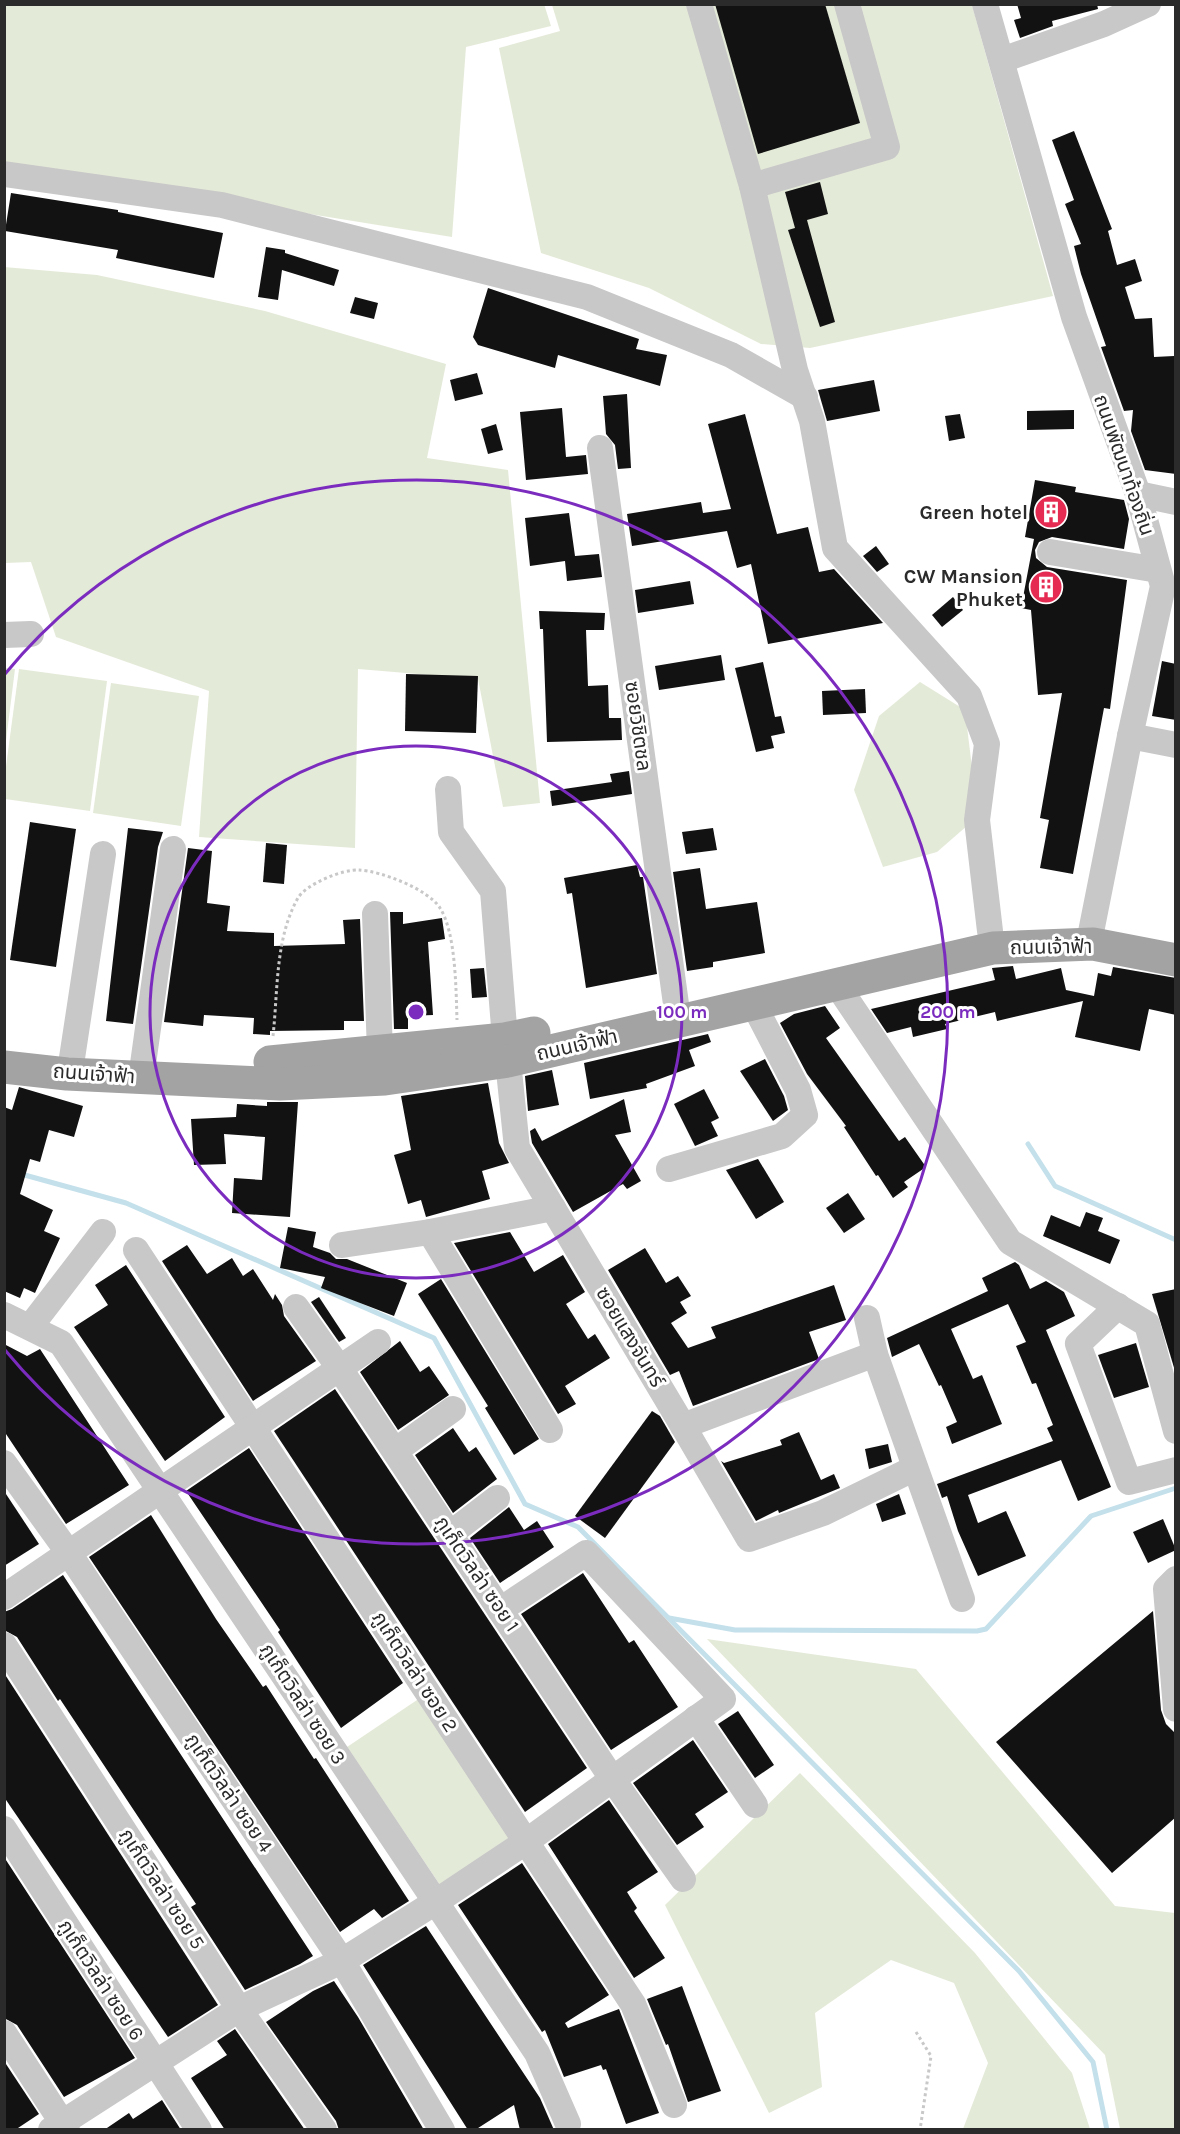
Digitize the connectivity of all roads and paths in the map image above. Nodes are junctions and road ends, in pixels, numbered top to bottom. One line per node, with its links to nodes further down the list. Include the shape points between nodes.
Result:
1 (699, 4): 7 (street)
2 (846, 4): 7 (street, via 886,147)
3 (985, 4): 5 (street, ถนนพัฒนาท้องถิ่น)
4 (1148, 4): 5 (street)
5 (1002, 60): 10 (street, ถนนพัฒนาท้องถิ่น, via 1074,317)
6 (4, 174): 8 (street, via 222,205 587,297 731,355)
7 (752, 186): 8 (street)
8 (805, 397): 22 (street, via 835,548 969,696 987,744 977,820)
9 (600, 448): 27 (street, ซอยวิชิตชล)
10 (1138, 494): 11 (street); 13 (street, ถนนพัฒนาท้องถิ่น)
11 (1176, 502)
12 (1050, 552): 13 (street)
13 (1166, 582): 16 (street, ถนนพัฒนาท้องถิ่น)
14 (31, 634): 15 (street)
15 (4, 635)
16 (1130, 736): 17 (street); 23 (street, ถนนพัฒนาท้องถิ่น)
17 (1176, 745)
18 (448, 789): 29 (street, ซอยแสงจันทร์, via 451,832 493,891)
19 (173, 849): 33 (street)
20 (103, 854): 32 (street)
21 (375, 914): 31 (street)
22 (990, 931): 23 (main road, ถนนเจ้าฟ้า); 27 (main road, ถนนเจ้าฟ้า)
23 (1091, 932): 24 (main road, ถนนเจ้าฟ้า)
24 (1176, 947)
25 (1176, 960): 26 (main road, ถนนเจ้าฟ้า, via 1093,944 993,948)
26 (837, 985): 28 (main road, ถนนเจ้าฟ้า); 41 (street, via 1010,1242)
27 (676, 1004): 29 (main road, ถนนเจ้าฟ้า)
28 (754, 1005): 29 (main road, ถนนเจ้าฟ้า); 35 (street, via 798,1090 805,1115 782,1136)
29 (506, 1050): 31 (main road, ถนนเจ้าฟ้า); 34 (main road, ถนนเจ้าฟ้า, via 384,1079 280,1084); 36 (street, ซอยแสงจันทร์, via 517,1148)
30 (4, 1052): 32 (main road, ถนนเจ้าฟ้า)
31 (380, 1053): 33 (main road, ถนนเจ้าฟ้า, via 297,1061)
32 (72, 1058): 33 (main road, ถนนเจ้าฟ้า)
33 (143, 1064)
34 (4, 1067)
35 (669, 1169)
36 (553, 1208): 37 (street); 51 (street, ซอยแสงจันทร์)
37 (430, 1232): 39 (street); 52 (street)
38 (103, 1233): 45 (street)
39 (342, 1245)
40 (136, 1250): 50 (street, ภูเก็ตวิลล่า ซอย 2)
41 (1118, 1306): 53 (street, via 1147,1324); 57 (street, via 1078,1344 1129,1482)
42 (296, 1307): 48 (street, ภูเก็ตวิลล่า ซอย 1)
43 (4, 1315): 45 (street, ภูเก็ตวิลล่า ซอย 3)
44 (867, 1318): 47 (street)
45 (30, 1327): 58 (street, ภูเก็ตวิลล่า ซอย 3, via 61,1343)
46 (378, 1342): 48 (street)
47 (875, 1354): 51 (street); 56 (street)
48 (340, 1368): 50 (street); 54 (street, ภูเก็ตวิลล่า ซอย 1)
49 (453, 1409): 54 (street)
50 (253, 1425): 58 (street); 72 (street, ภูเก็ตวิลล่า ซอย 2)
51 (684, 1426): 56 (street, ซอยแสงจันทร์, via 749,1539 823,1513)
52 (550, 1430)
53 (1176, 1431)
54 (395, 1451): 60 (street, ภูเก็ตวิลล่า ซอย 1)
55 (4, 1463): 61 (street, ภูเก็ตวิลล่า ซอย 4)
56 (915, 1468): 64 (street)
57 (1176, 1470)
58 (161, 1490): 61 (street); 74 (street, ภูเก็ตวิลล่า ซอย 3)
59 (497, 1498): 60 (street)
60 (450, 1534): 65 (street, ภูเก็ตวิลล่า ซอย 1)
61 (68, 1552): 63 (street); 75 (street, ภูเก็ตวิลล่า ซอย 4)
62 (1176, 1578): 67 (street, via 1166,1589)
63 (4, 1597)
64 (962, 1599)
65 (500, 1611): 68 (street, via 586,1553 723,1699); 69 (street, ภูเก็ตวิลล่า ซอย 1)
66 (4, 1645): 76 (street, ภูเก็ตวิลล่า ซอย 5)
67 (1176, 1709)
68 (696, 1718): 69 (street); 70 (street)
69 (613, 1780): 72 (street); 73 (street, ภูเก็ตวิลล่า ซอย 1)
70 (755, 1805)
71 (4, 1829): 79 (street, ภูเก็ตวิลล่า ซอย 6)
72 (527, 1841): 74 (street); 80 (street, ภูเก็ตวิลล่า ซอย 2, via 633,2004)
73 (683, 1879)
74 (434, 1903): 75 (street); 81 (street, ภูเก็ตวิลล่า ซอย 3, via 537,2053)
75 (342, 1961): 76 (street); 85 (street, ภูเก็ตวิลล่า ซอย 4)
76 (239, 2009): 79 (street); 84 (street, ภูเก็ตวิลล่า ซอย 5)
77 (916, 2032): 86 (path, via 930,2056)
78 (4, 2033): 82 (street)
79 (154, 2064): 82 (street); 83 (street, ภูเก็ตวิลล่า ซอย 6)
80 (674, 2105)
81 (568, 2124)
82 (60, 2127)
83 (199, 2130)
84 (324, 2130)
85 (442, 2130)
86 (920, 2130)

